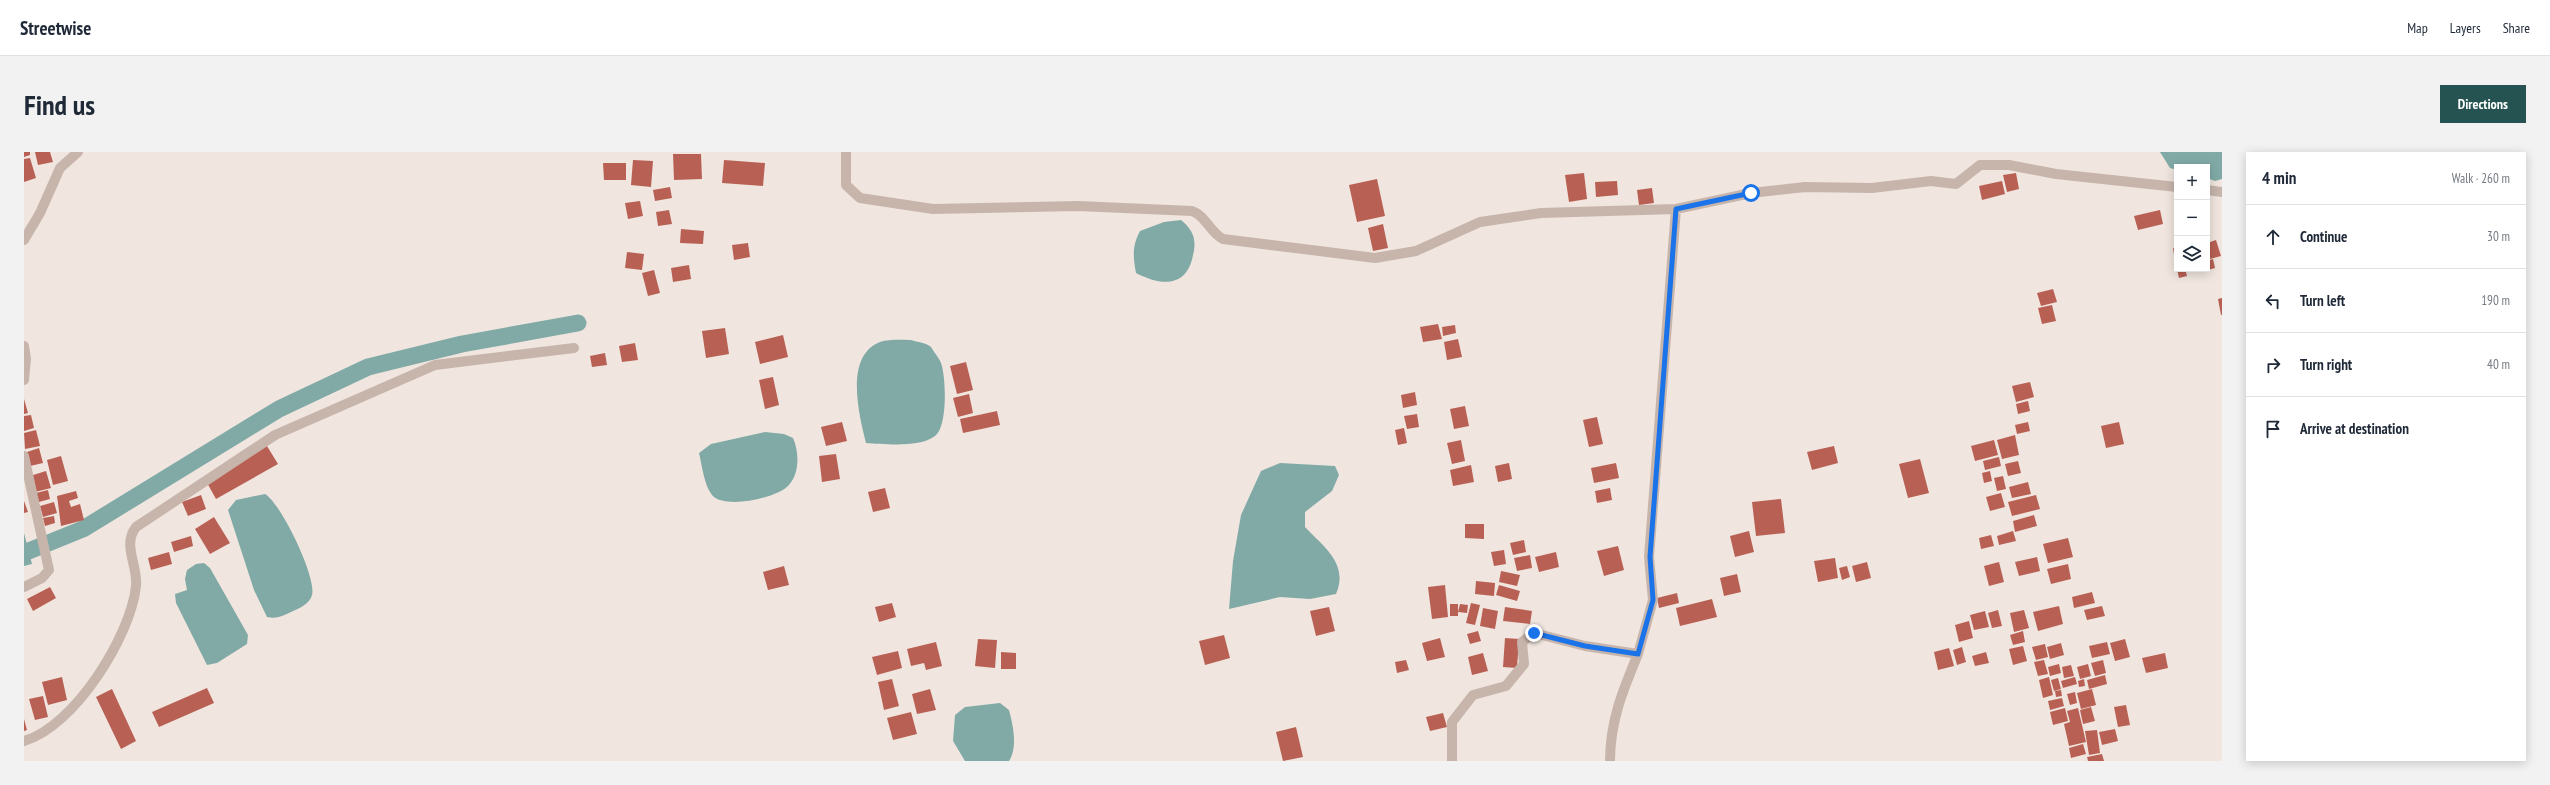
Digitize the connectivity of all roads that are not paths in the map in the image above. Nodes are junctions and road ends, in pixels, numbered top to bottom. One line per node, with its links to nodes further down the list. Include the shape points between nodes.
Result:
1 (78, 152): 7 (street, via 60,168 40,213)
2 (846, 152): 6 (street, via 846,185 860,198 933,209 1078,206 1192,211 1198,213 1223,239 1375,258 1416,251 1480,222 1541,213)
3 (2174, 187): 6 (street, via 2056,174 2009,165 1980,165 1956,184 1931,181 1872,188 1804,187 1751,193)
4 (2210, 190): 5 (street)
5 (2222, 192)
6 (1676, 209): 13 (street, via 1650,557 1653,600)
7 (24, 240)
8 (24, 346): 10 (street)
9 (574, 348): 14 (street, via 435,365 275,435 136,527 129,541 136,585 124,631 81,698 42,735)
10 (24, 380)
11 (24, 456): 12 (street, via 48,563 48,570 42,578)
12 (24, 587)
13 (1638, 654): 15 (street, via 1585,646 1534,633 1522,642 1524,664 1506,686 1473,696 1452,722); 16 (street, via 1616,709 1610,741)
14 (24, 741)
15 (1452, 761)
16 (1610, 761)

